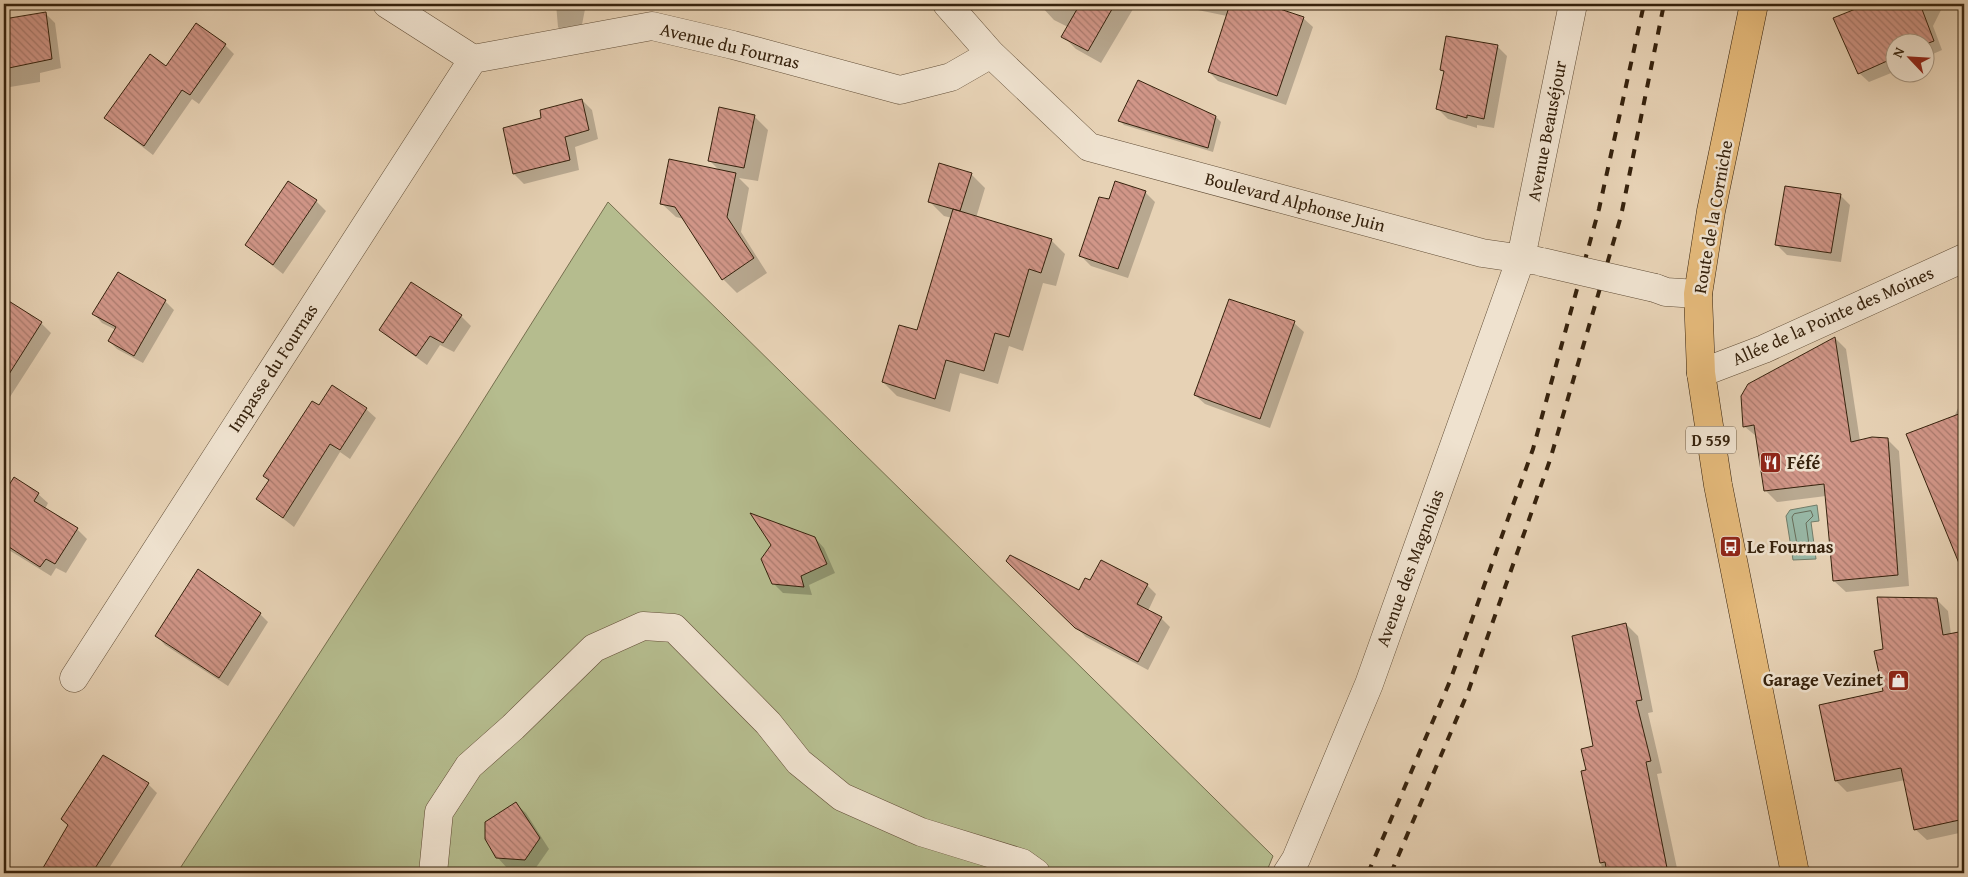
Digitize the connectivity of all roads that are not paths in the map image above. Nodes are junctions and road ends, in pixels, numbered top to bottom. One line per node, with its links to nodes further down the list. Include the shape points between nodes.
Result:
1 (387, 4): 6 (street)
2 (947, 4): 5 (street, Boulevard Alphonse Juin)
3 (1573, 4): 8 (street, Avenue Beauséjour)
4 (1754, 4): 9 (main road, Route de la Corniche / D 559, via 1711,210)
5 (991, 54): 6 (street, Avenue du Fournas, via 951,77 900,90 652,26); 8 (street, Boulevard Alphonse Juin, via 1090,147 1482,253)
6 (473, 59): 11 (street, Impasse du Fournas)
7 (1964, 258): 10 (street, Allée de la Pointe des Moines)
8 (1531, 260): 9 (street, Boulevard Alphonse Juin, bridge, via 1666,292); 14 (street, Avenue des Magnolias, via 1369,684 1296,860)
9 (1698, 294): 10 (main road, Route de la Corniche / D 559)
10 (1701, 373): 15 (main road, Route de la Corniche / D 559, via 1718,485)
11 (74, 678)
12 (432, 873): 13 (street, via 439,812 469,766 594,648 644,626 674,628 768,723 799,762 842,797 921,832 1022,863)
13 (1036, 873)
14 (1287, 873)
15 (1795, 873)

